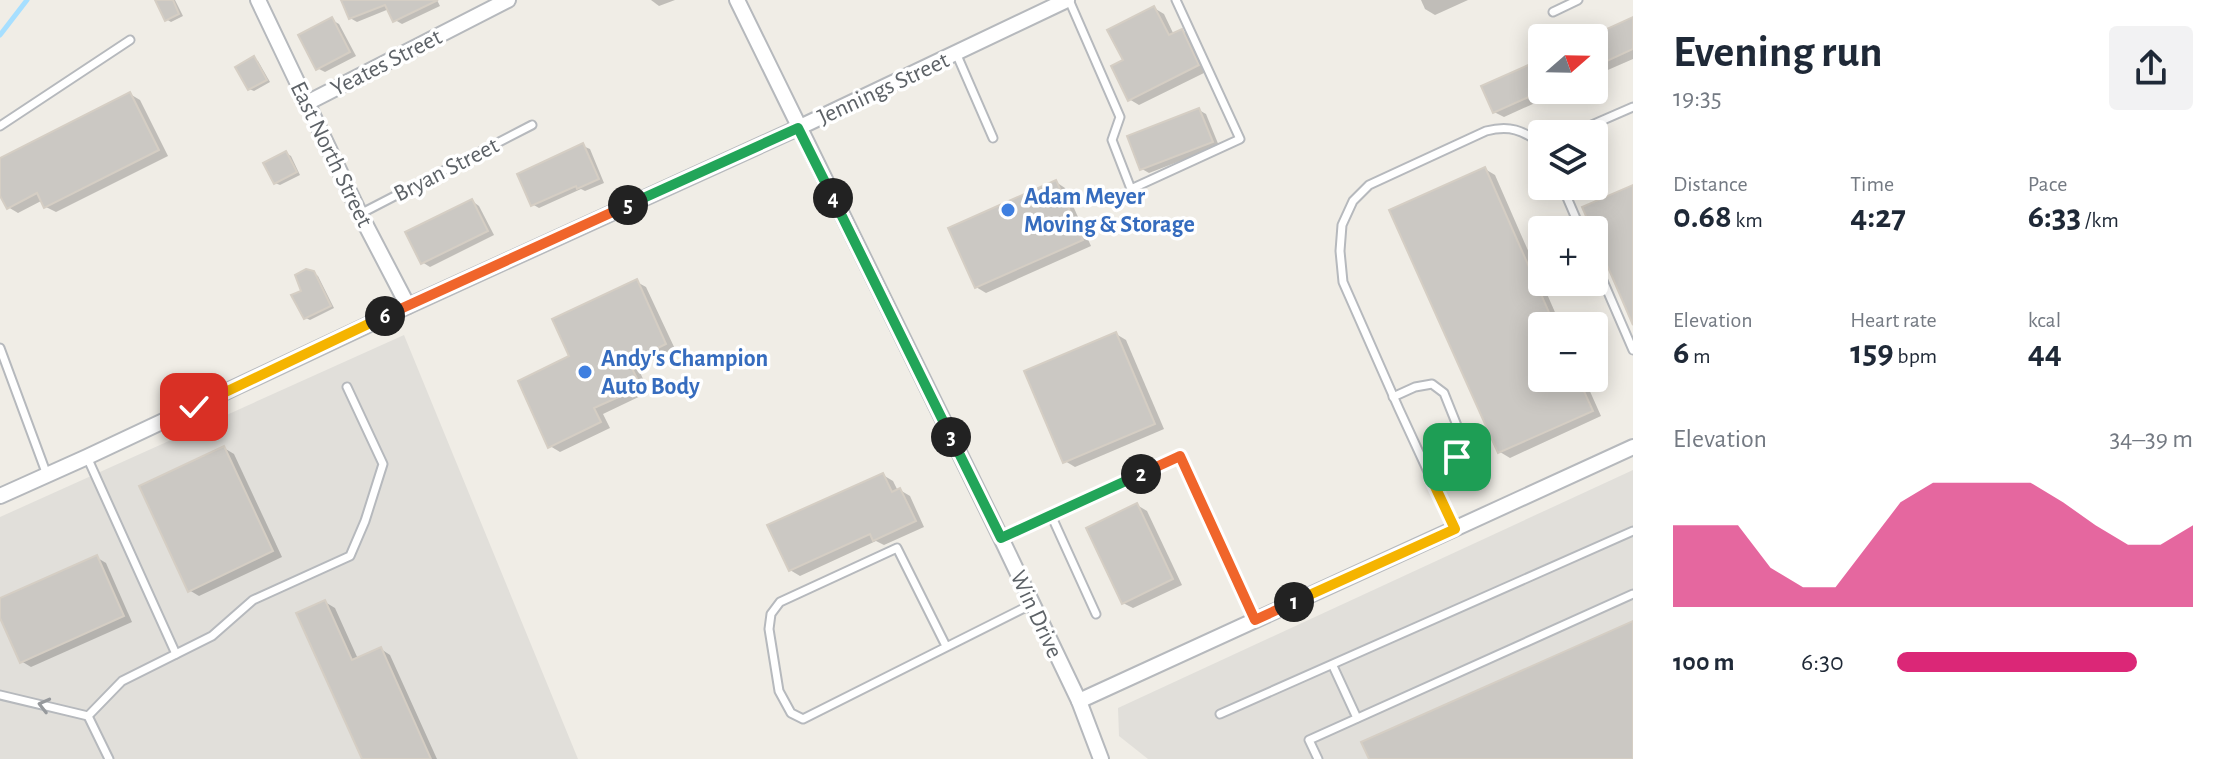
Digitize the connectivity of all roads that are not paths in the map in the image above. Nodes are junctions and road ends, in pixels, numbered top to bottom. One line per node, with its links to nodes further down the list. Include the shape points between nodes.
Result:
1 (258, 0): 10 (street, East North Street)
2 (508, 0): 10 (street, Yeates Street)
3 (737, 0): 15 (street, Win Drive)
4 (1068, 0): 5 (lane, via 1120,117 1112,140 1131,189 1240,139); 9 (street, Jennings Street)
5 (1176, 0)
6 (1578, 0): 7 (lane)
7 (1553, 12)
8 (130, 40): 14 (lane)
9 (956, 53): 15 (street, Jennings Street); 17 (lane)
10 (307, 103): 18 (street, East North Street)
11 (1633, 107): 12 (lane)
12 (1603, 120)
13 (532, 125): 18 (lane, Bryan Street)
14 (0, 126)
15 (798, 128): 20 (street, Jennings Street); 33 (street, Win Drive)
16 (1528, 134): 24 (lane, via 1503,127 1486,131 1369,185 1353,201 1342,225 1343,282)
17 (993, 138)
18 (360, 214): 20 (street, East North Street)
19 (1608, 292): 22 (lane)
20 (408, 306): 26 (street, Jennings Street)
21 (0, 348): 27 (lane)
22 (1633, 350)
23 (347, 387): 39 (lane, via 383,464 350,556 253,600 212,636)
24 (1393, 397): 28 (lane); 28 (lane, via 1432,384 1444,393 1461,445 1457,457)
25 (1633, 447): 31 (street)
26 (87, 457): 27 (street, Jennings Street); 39 (lane)
27 (47, 475): 29 (street, Jennings Street)
28 (1431, 478): 31 (lane)
29 (0, 496)
30 (1051, 515): 33 (lane); 36 (lane); 37 (lane, via 1180,456)
31 (1455, 529): 37 (street)
32 (1633, 531): 40 (lane)
33 (1001, 538): 35 (street, Win Drive)
34 (1633, 594): 45 (lane)
35 (1032, 604): 38 (lane); 42 (street, Win Drive)
36 (1096, 614)
37 (1255, 620): 42 (street)
38 (946, 646): 38 (lane, via 803,719 791,713 779,691 771,614 780,602 897,548)
39 (176, 654): 44 (lane, via 122,681)
40 (1333, 666): 43 (lane); 45 (lane)
41 (0, 695): 44 (lane, one-way to 41)
42 (1079, 701): 47 (street, Win Drive)
43 (1220, 714)
44 (88, 716): 46 (lane)
45 (1357, 718): 48 (lane, via 1309,740)
46 (109, 759)
47 (1101, 759)
48 (1318, 759)

